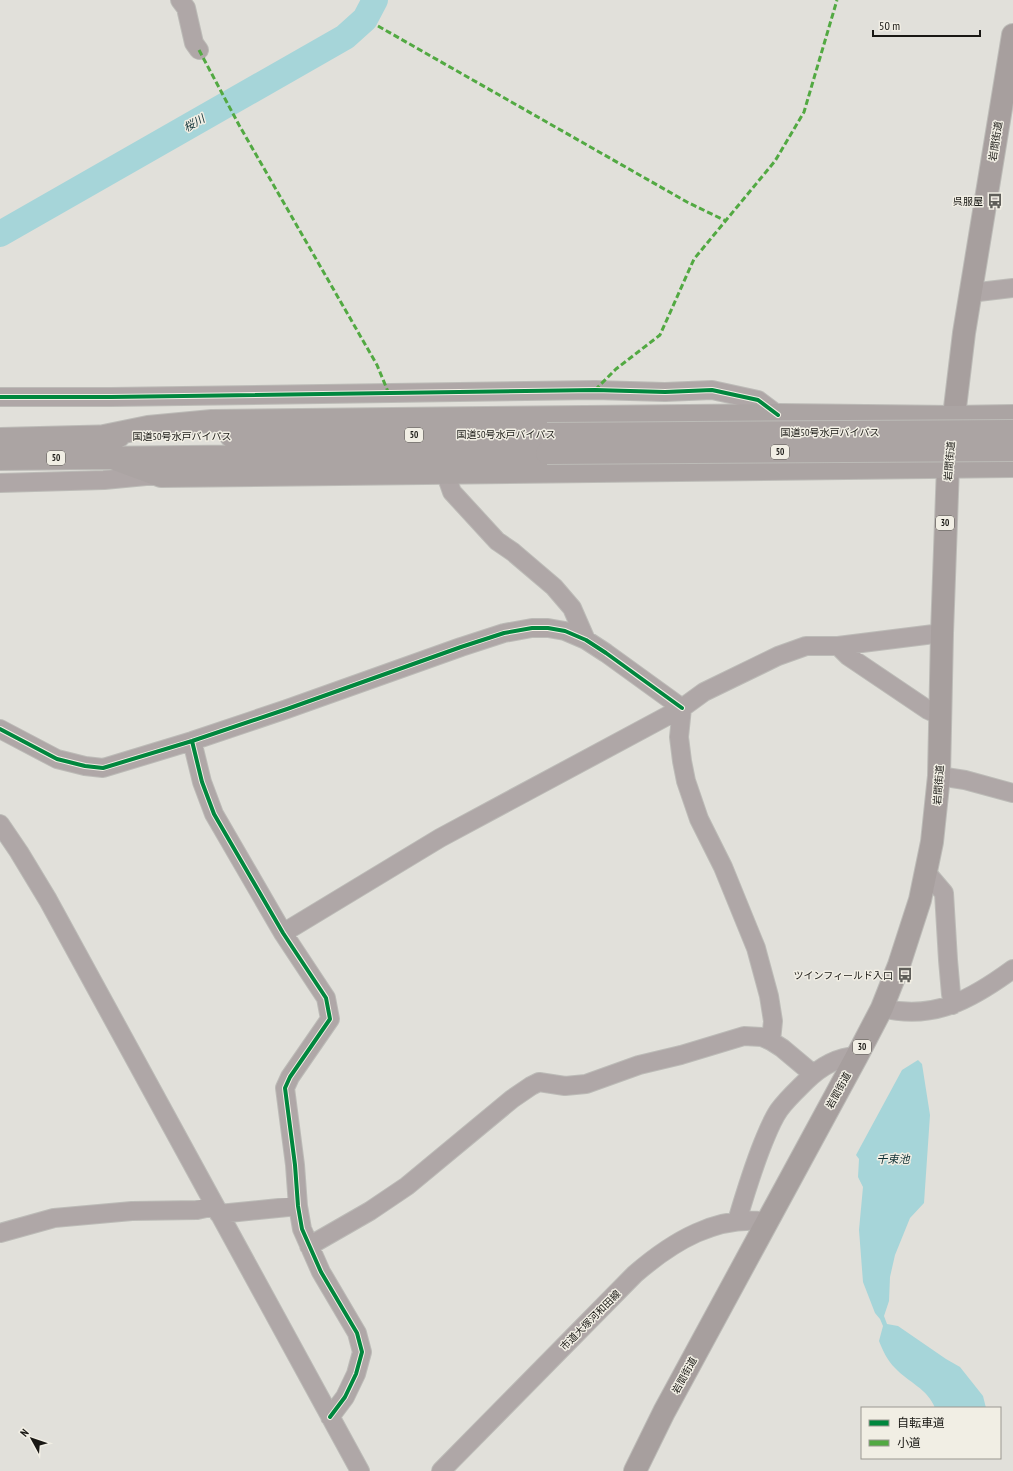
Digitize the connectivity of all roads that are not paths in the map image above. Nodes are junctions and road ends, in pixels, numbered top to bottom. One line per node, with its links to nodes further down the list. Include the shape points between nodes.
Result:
1 (180, 0): 3 (street, via 186,8)
2 (1013, 35): 4 (main road, 岩間街道 / 30)
3 (198, 50)
4 (1008, 97): 6 (main road, 岩間街道 / 30)
5 (1013, 288): 6 (street)
6 (970, 293): 10 (main road, 岩間街道 / 30)
7 (0, 397): 8 (street, via 712,390 758,400)
8 (778, 416): 10 (highway); 12 (highway, via 212,421 148,427)
9 (1013, 416): 10 (highway)
10 (953, 417): 18 (main road, 岩間街道 / 30)
11 (1013, 430): 14 (highway, 国道50号水戸バイパス / 50, bridge)
12 (104, 436): 13 (highway, 国道50号水戸バイパス / 50); 14 (highway, 国道50号水戸バイパス / 50)
13 (0, 439)
14 (547, 444): 15 (highway, 国道50号水戸バイパス / 50, bridge); 16 (highway, 国道50号水戸バイパス / 50)
15 (1013, 450)
16 (112, 458): 17 (highway, 国道50号水戸バイパス / 50); 21 (highway)
17 (0, 459)
18 (948, 466): 19 (highway); 20 (highway); 23 (main road, 岩間街道 / 30)
19 (1013, 466)
20 (445, 472): 21 (highway); 24 (street, via 452,492 496,541 554,587 572,608)
21 (161, 476): 22 (street)
22 (0, 483)
23 (942, 633): 25 (street); 27 (main road, 岩間街道 / 30)
24 (586, 640): 26 (street); 29 (street, via 565,631 548,628 504,633)
25 (838, 646): 26 (street, via 806,646 778,656 704,692); 27 (street, via 854,660)
26 (682, 708): 34 (street, via 440,838); 38 (street, via 679,737 686,781 699,819 724,867 756,948 769,996 773,1021)
27 (941, 716): 30 (main road, 岩間街道 / 30)
28 (0, 729): 29 (street, via 57,759 103,768)
29 (192, 741): 34 (street, via 202,782 214,814)
30 (939, 776): 31 (street); 33 (main road, 岩間街道 / 30, via 933,836)
31 (1013, 793)
32 (0, 824): 42 (street, via 48,900)
33 (926, 873): 36 (street, via 944,893); 37 (main road, 岩間街道 / 30, via 911,929)
34 (283, 933): 41 (street, via 326,998 330,1019 285,1088)
35 (1013, 969): 36 (street, via 987,988)
36 (953, 1005): 37 (street, via 917,1012 897,1012)
37 (882, 1008): 39 (main road, 岩間街道 / 30)
38 (771, 1041): 40 (street); 46 (street, via 762,1037 744,1036 640,1065 586,1084 565,1086 539,1082 512,1100 407,1186 370,1211)
39 (857, 1056): 40 (street, via 832,1062); 44 (main road, 岩間街道 / 30)
40 (813, 1074): 43 (street, via 794,1092 772,1123)
41 (298, 1206): 42 (street); 46 (street, via 302,1229)
42 (217, 1210): 45 (street, via 132,1211 54,1218); 47 (street)
43 (737, 1221): 44 (street, 市道大塚河和田線); 49 (street, 市道大塚河和田線, via 721,1223 704,1230 656,1256)
44 (768, 1222): 50 (main road, 岩間街道 / 30, via 664,1412)
45 (0, 1233)
46 (309, 1246): 47 (street, via 320,1272 357,1333 362,1352 356,1374 345,1397)
47 (330, 1417): 48 (street)
48 (360, 1471)
49 (441, 1471)
50 (636, 1471)

